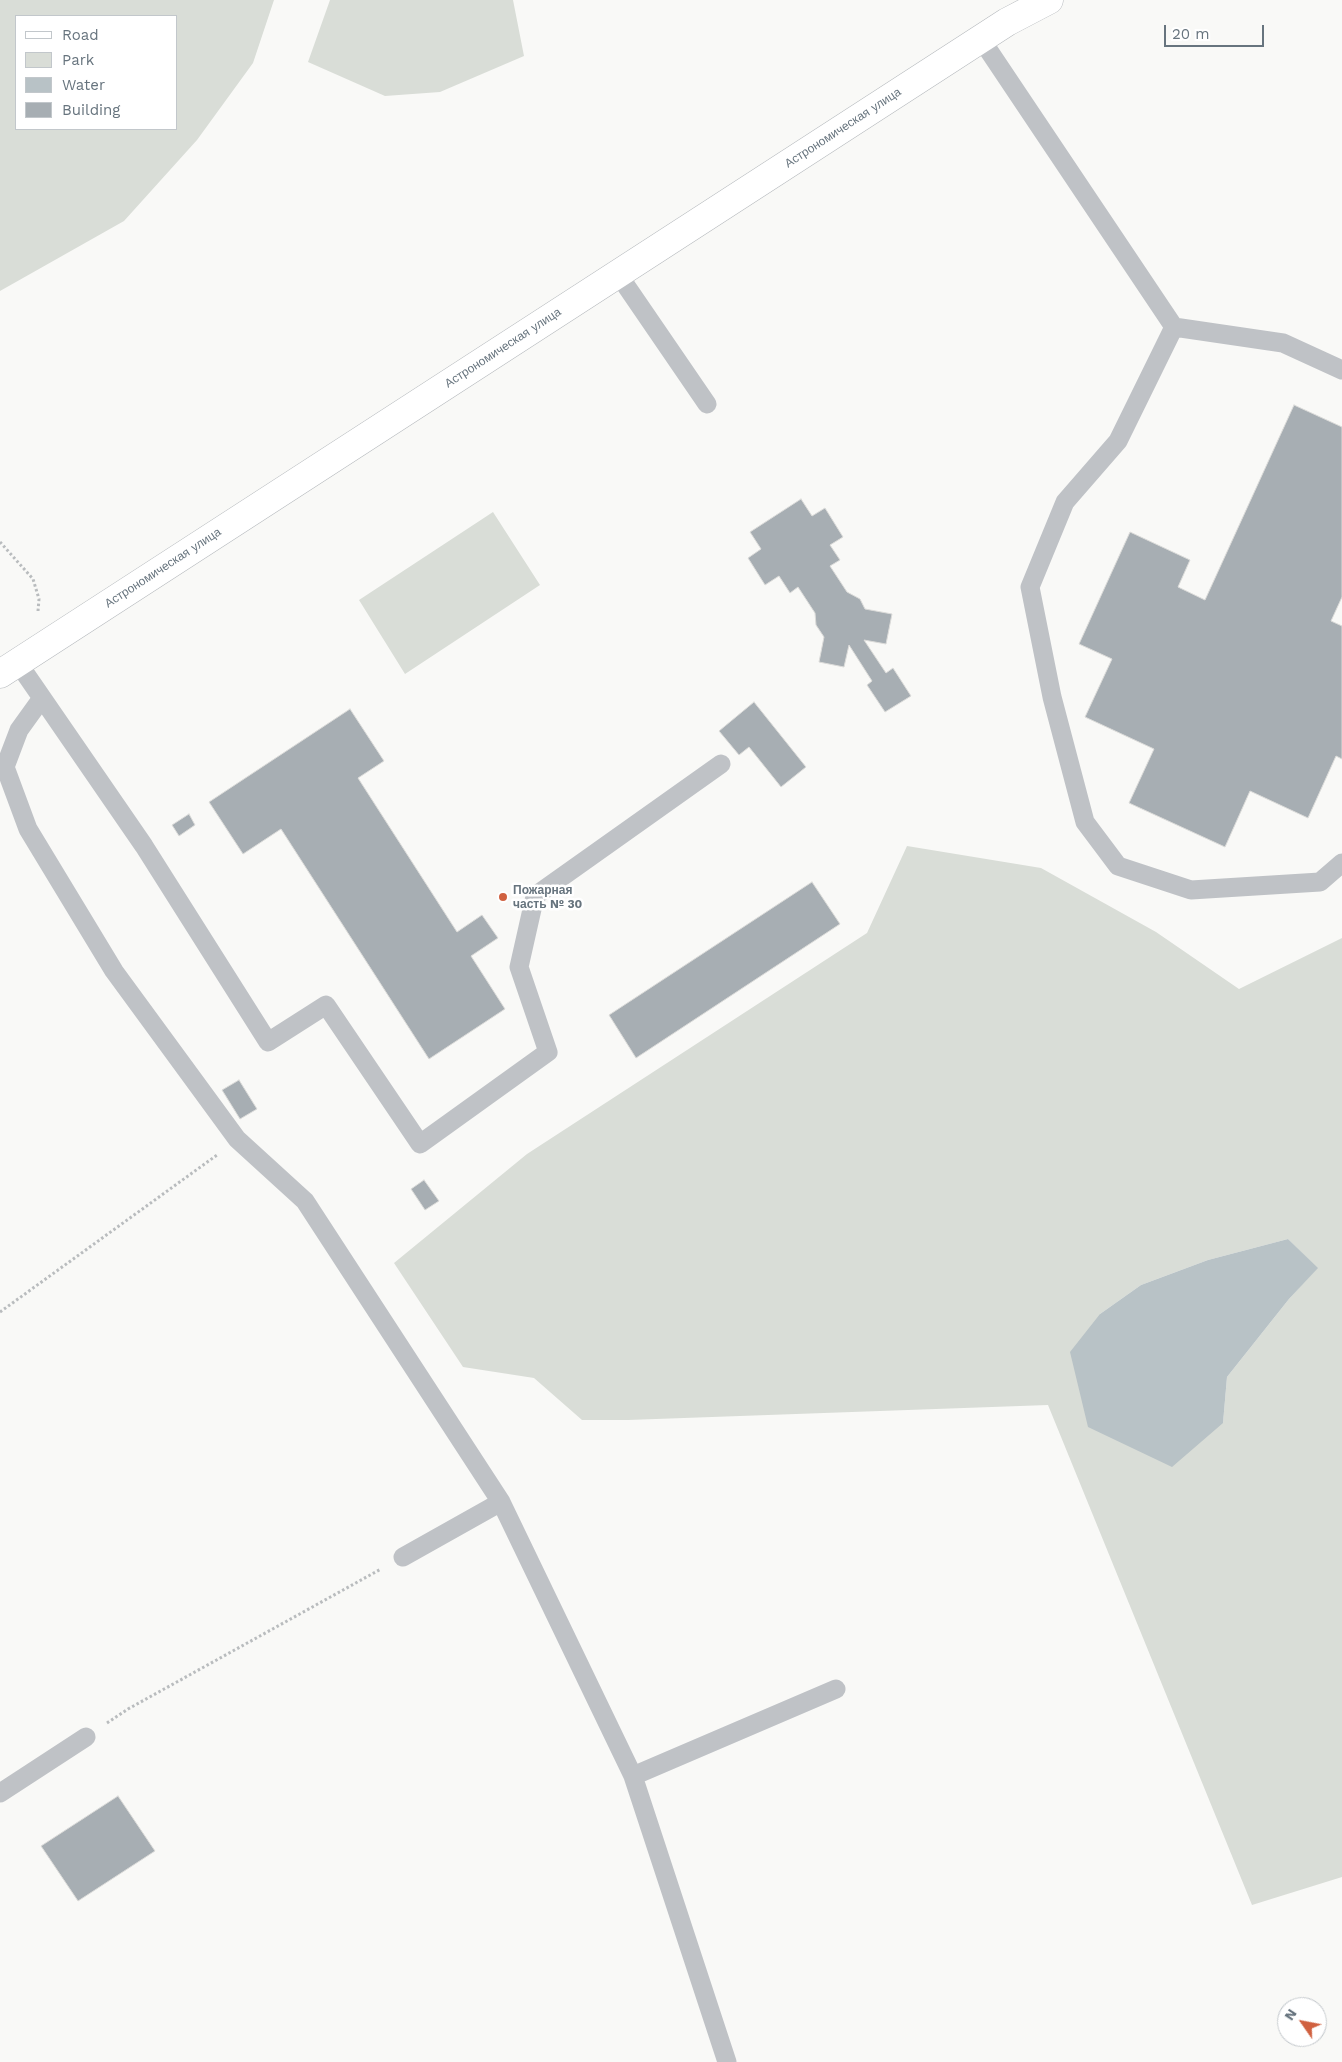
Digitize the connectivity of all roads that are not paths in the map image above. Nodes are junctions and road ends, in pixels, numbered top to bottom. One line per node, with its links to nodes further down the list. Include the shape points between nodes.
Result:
1 (1026, 0): 3 (main road, Астрономическая улица)
2 (1049, 0): 3 (main road, Астрономическая улица)
3 (1007, 22): 4 (main road, Астрономическая улица)
4 (981, 39): 5 (main road, Астрономическая улица); 6 (lane)
5 (618, 274): 8 (lane); 9 (main road, Астрономическая улица)
6 (1174, 327): 7 (lane, via 1283,343); 12 (lane, via 1118,441 1065,502 1030,587 1052,697 1085,822 1118,866 1191,890 1320,882)
7 (1342, 370)
8 (707, 404)
9 (9, 668): 10 (lane)
10 (42, 698): 11 (lane, via 144,846 268,1042 326,1005 420,1144 548,1052 519,967 535,896); 13 (lane, via 19,730 5,767 28,829 114,970 236,1139 305,1201)
11 (721, 764)
12 (1342, 863)
13 (501, 1502): 14 (lane); 17 (lane)
14 (403, 1557)
15 (836, 1689): 17 (lane)
16 (86, 1737): 18 (lane)
17 (633, 1776): 19 (lane)
18 (0, 1793)
19 (727, 2062)

